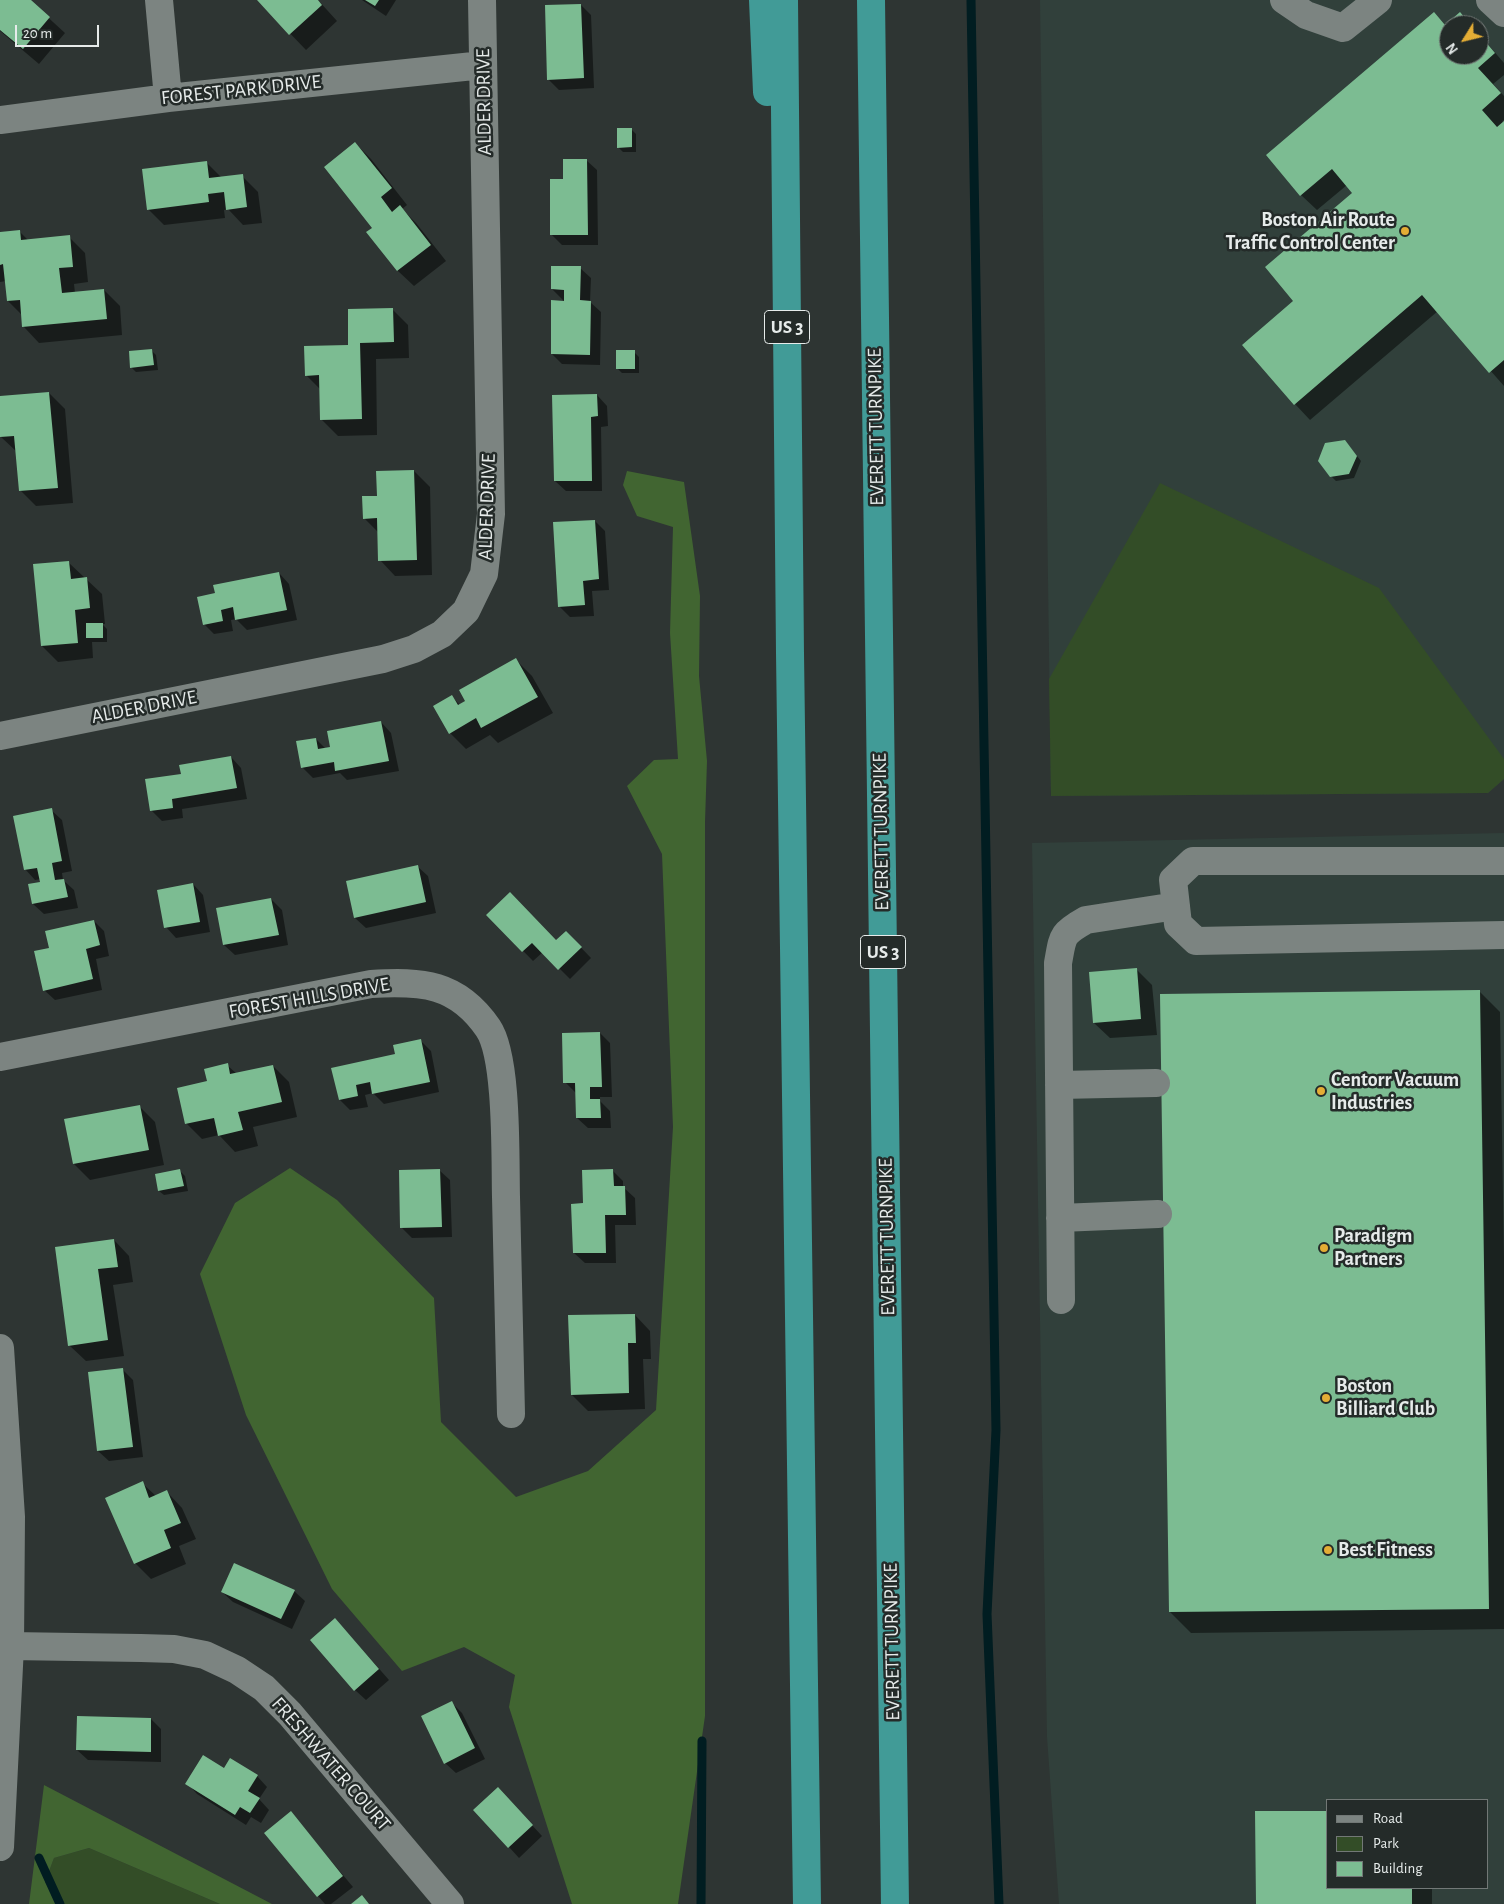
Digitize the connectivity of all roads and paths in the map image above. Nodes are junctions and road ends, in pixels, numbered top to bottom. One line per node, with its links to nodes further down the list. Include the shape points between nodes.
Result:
1 (159, 0): 11 (street)
2 (482, 0): 10 (street, ALDER DRIVE)
3 (763, 0): 13 (highway)
4 (784, 0): 13 (highway, US 3)
5 (871, 0): 30 (highway, EVERETT TURNPIKE / US 3)
6 (1284, 0): 7 (street, via 1306,16 1343,28)
7 (1378, 0)
8 (1490, 0): 9 (street)
9 (1504, 13)
10 (483, 65): 11 (street, FOREST PARK DRIVE); 14 (street, ALDER DRIVE, via 490,514 484,574 466,611 442,634 414,649 383,659)
11 (168, 98): 12 (street, FOREST PARK DRIVE)
12 (0, 120)
13 (790, 653): 29 (highway, US 3)
14 (0, 736)
15 (1504, 861): 16 (street, via 1193,861 1173,880)
16 (1176, 906): 17 (street, via 1178,924 1196,941); 20 (street, via 1086,920 1062,937 1058,963)
17 (1504, 935)
18 (0, 1057): 25 (street, FOREST HILLS DRIVE, via 371,984 406,982 440,988 468,1004 489,1030 499,1060 504,1124)
19 (1156, 1083): 20 (street)
20 (1059, 1085): 22 (street)
21 (1158, 1214): 22 (street)
22 (1060, 1218): 23 (street)
23 (1061, 1300)
24 (0, 1348): 26 (street, via 11,1517)
25 (511, 1414)
26 (10, 1646): 27 (street); 28 (street, FRESHWATER COURT, via 174,1649 206,1655 237,1670 264,1688 290,1714)
27 (0, 1847)
28 (450, 1904)
29 (807, 1904)
30 (895, 1904)

